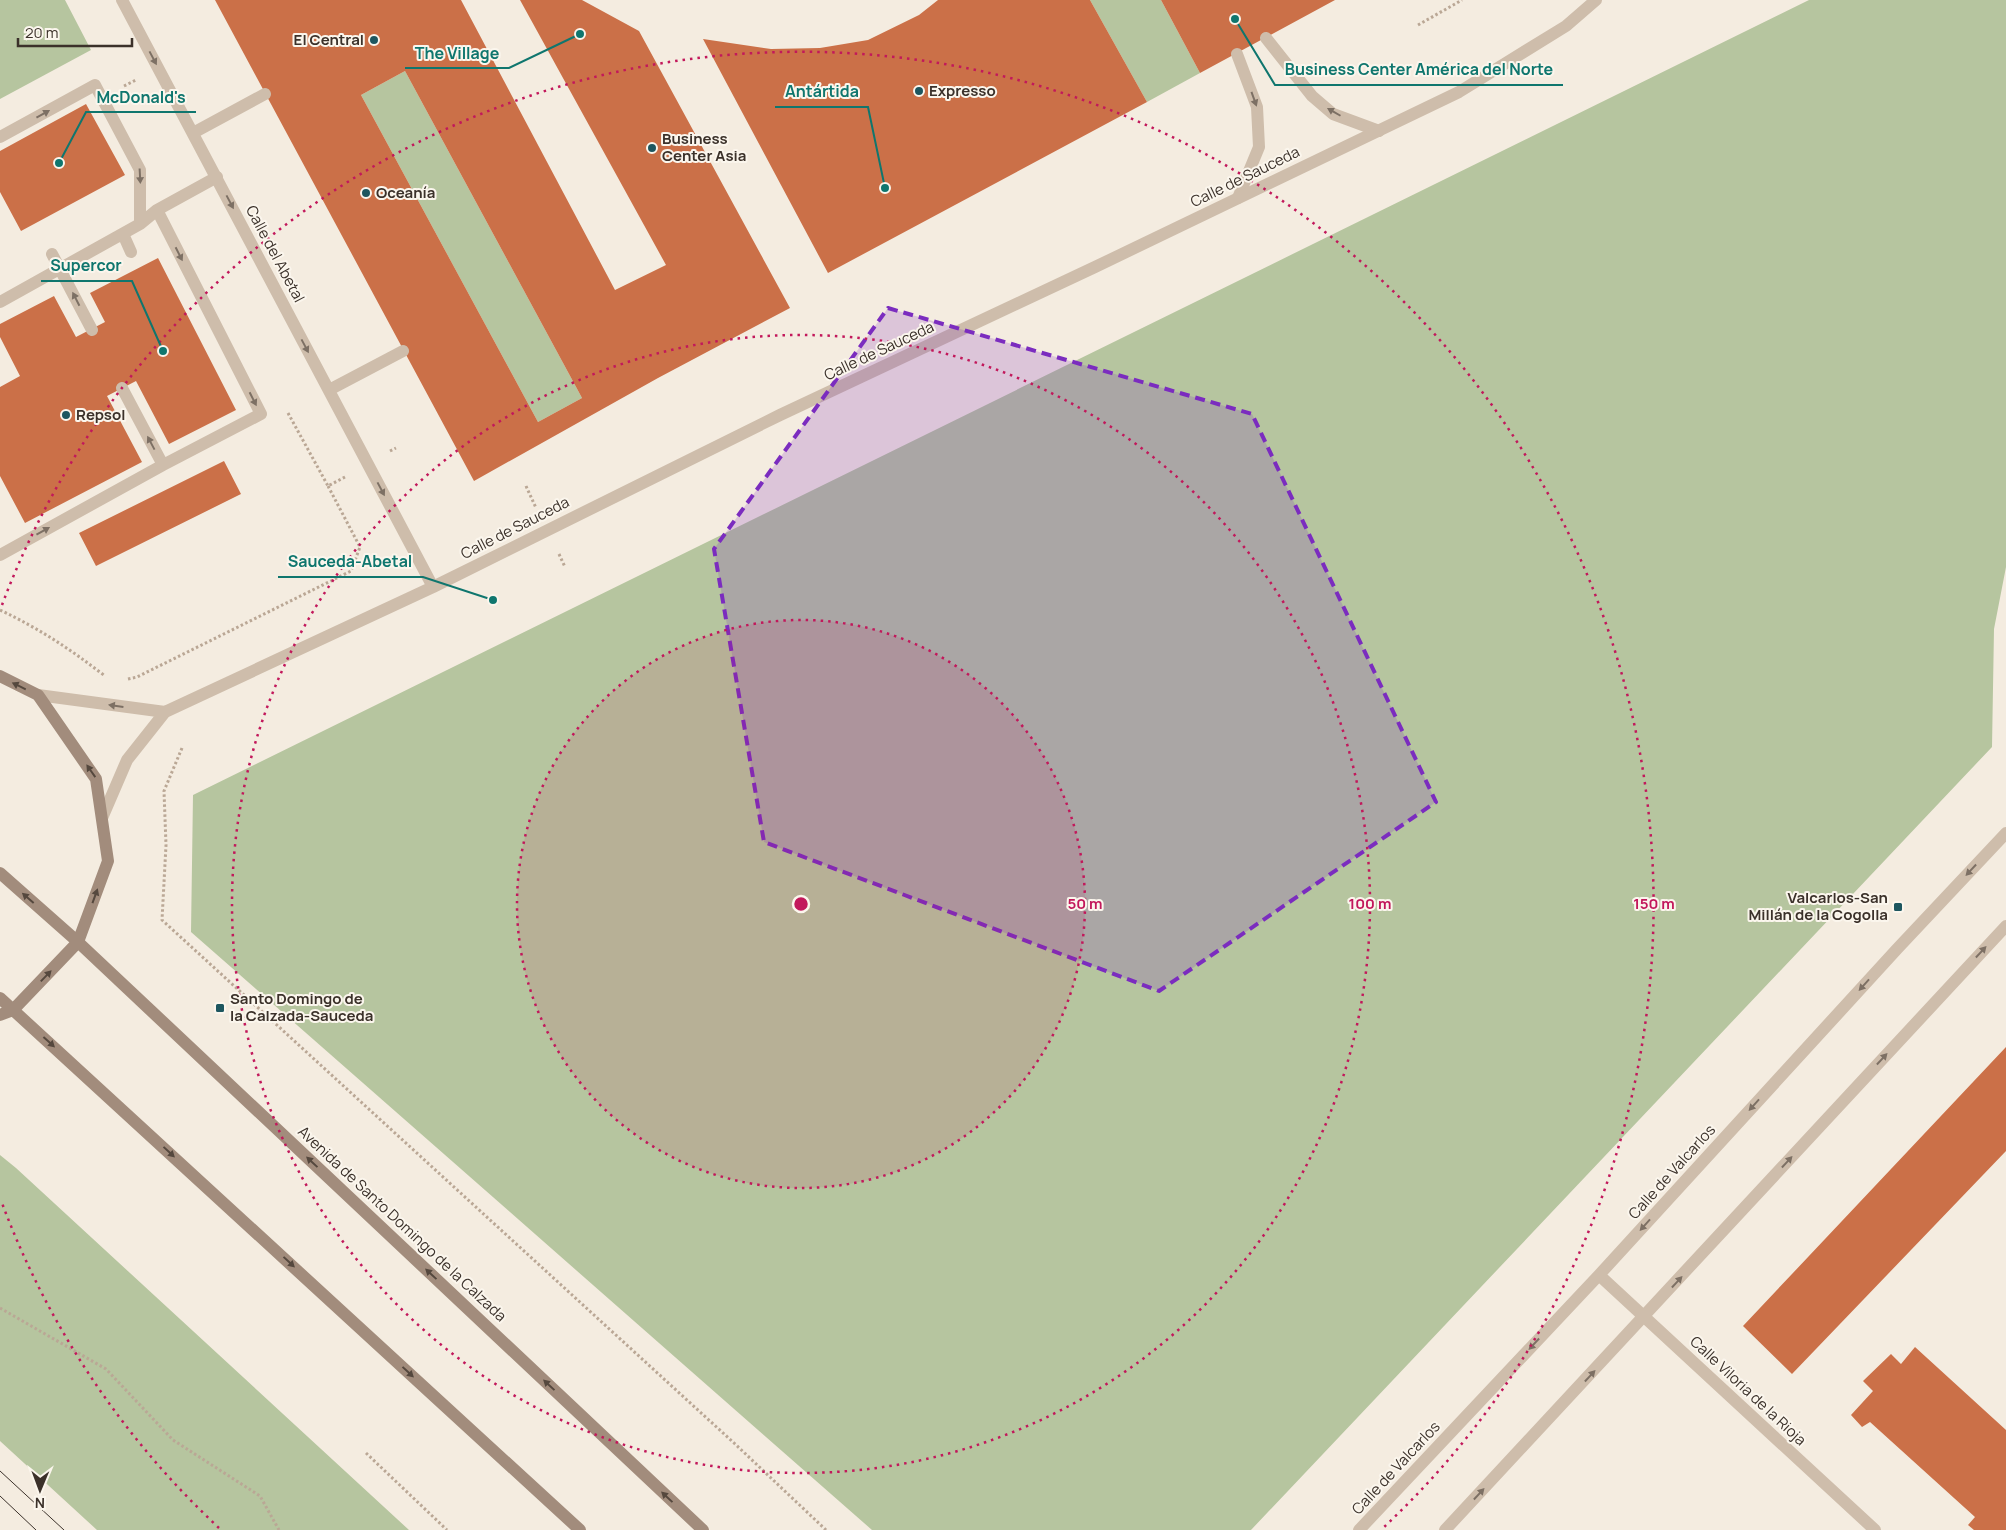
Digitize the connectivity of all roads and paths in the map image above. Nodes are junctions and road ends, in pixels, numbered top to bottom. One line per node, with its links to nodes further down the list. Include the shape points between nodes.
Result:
1 (122, 0): 7 (street, Calle del Abetal, one-way to 7)
2 (1462, 0): 4 (path)
3 (1596, 0): 10 (street, Calle de Sauceda, via 1566,26 1459,92)
4 (1418, 25)
5 (1266, 38): 10 (street, one-way to 5, via 1333,114 1312,96)
6 (1237, 54): 14 (street, one-way to 14, via 1257,107 1259,147)
7 (159, 69): 8 (path); 11 (street, Calle del Abetal)
8 (124, 86)
9 (265, 94): 11 (street)
10 (1379, 131): 14 (street, Calle de Sauceda)
11 (193, 133): 13 (street, Calle del Abetal)
12 (0, 138): 16 (street, one-way to 16, via 95,85 140,170)
13 (217, 177): 15 (street); 25 (street, Calle del Abetal, one-way to 25)
14 (1238, 198): 32 (street, Calle de Sauceda, via 780,415)
15 (157, 210): 16 (street); 29 (street, one-way to 29, via 261,414)
16 (140, 224): 17 (street)
17 (123, 234): 18 (street); 20 (street)
18 (131, 252)
19 (52, 254): 20 (street)
20 (60, 268): 21 (street); 22 (street, one-way to 20)
21 (0, 302)
22 (92, 330)
23 (403, 351): 25 (street)
24 (122, 388): 29 (street, one-way to 24)
25 (329, 390): 28 (street, Calle del Abetal)
26 (286, 408): 30 (path)
27 (396, 448): 28 (path)
28 (368, 464): 30 (path); 32 (street, Calle del Abetal, one-way to 32)
29 (163, 465): 31 (street, one-way to 29)
30 (328, 486): 36 (path, via 360,547 351,571 137,677)
31 (0, 555)
32 (433, 587): 38 (street, Calle de Sauceda)
33 (0, 610): 35 (path, via 39,629)
34 (0, 676): 37 (street, one-way to 34)
35 (106, 677)
36 (121, 680)
37 (38, 695): 38 (street, one-way to 37); 40 (street, one-way to 37, via 96,779)
38 (164, 712): 40 (street, Calle de Sauceda, via 127,760)
39 (182, 748): 56 (path, via 164,791 166,845 162,920)
40 (102, 818): 44 (street, one-way to 40, via 108,861)
41 (2006, 833): 48 (street, Calle de Valcarlos, one-way to 48)
42 (0, 874): 44 (street, Avenida de Santo Domingo de la Calzada, one-way to 42)
43 (2006, 926): 50 (street, one-way to 43)
44 (78, 942): 46 (street, one-way to 44); 55 (street, Avenida de Santo Domingo de la Calzada, one-way to 44)
45 (0, 998): 46 (street)
46 (13, 1010): 47 (street); 54 (street, one-way to 54)
47 (0, 1015)
48 (1599, 1275): 50 (street, Calle Viloria de la Rioja); 57 (street, Calle de Valcarlos, one-way to 57)
49 (0, 1308): 52 (path, via 106,1369 173,1440 260,1496)
50 (1644, 1318): 58 (street, one-way to 50); 59 (street, Calle Viloria de la Rioja)
51 (366, 1453): 53 (path)
52 (279, 1530)
53 (447, 1530)
54 (580, 1530)
55 (703, 1530)
56 (826, 1530)
57 (1359, 1530)
58 (1445, 1530)
59 (1874, 1530)

